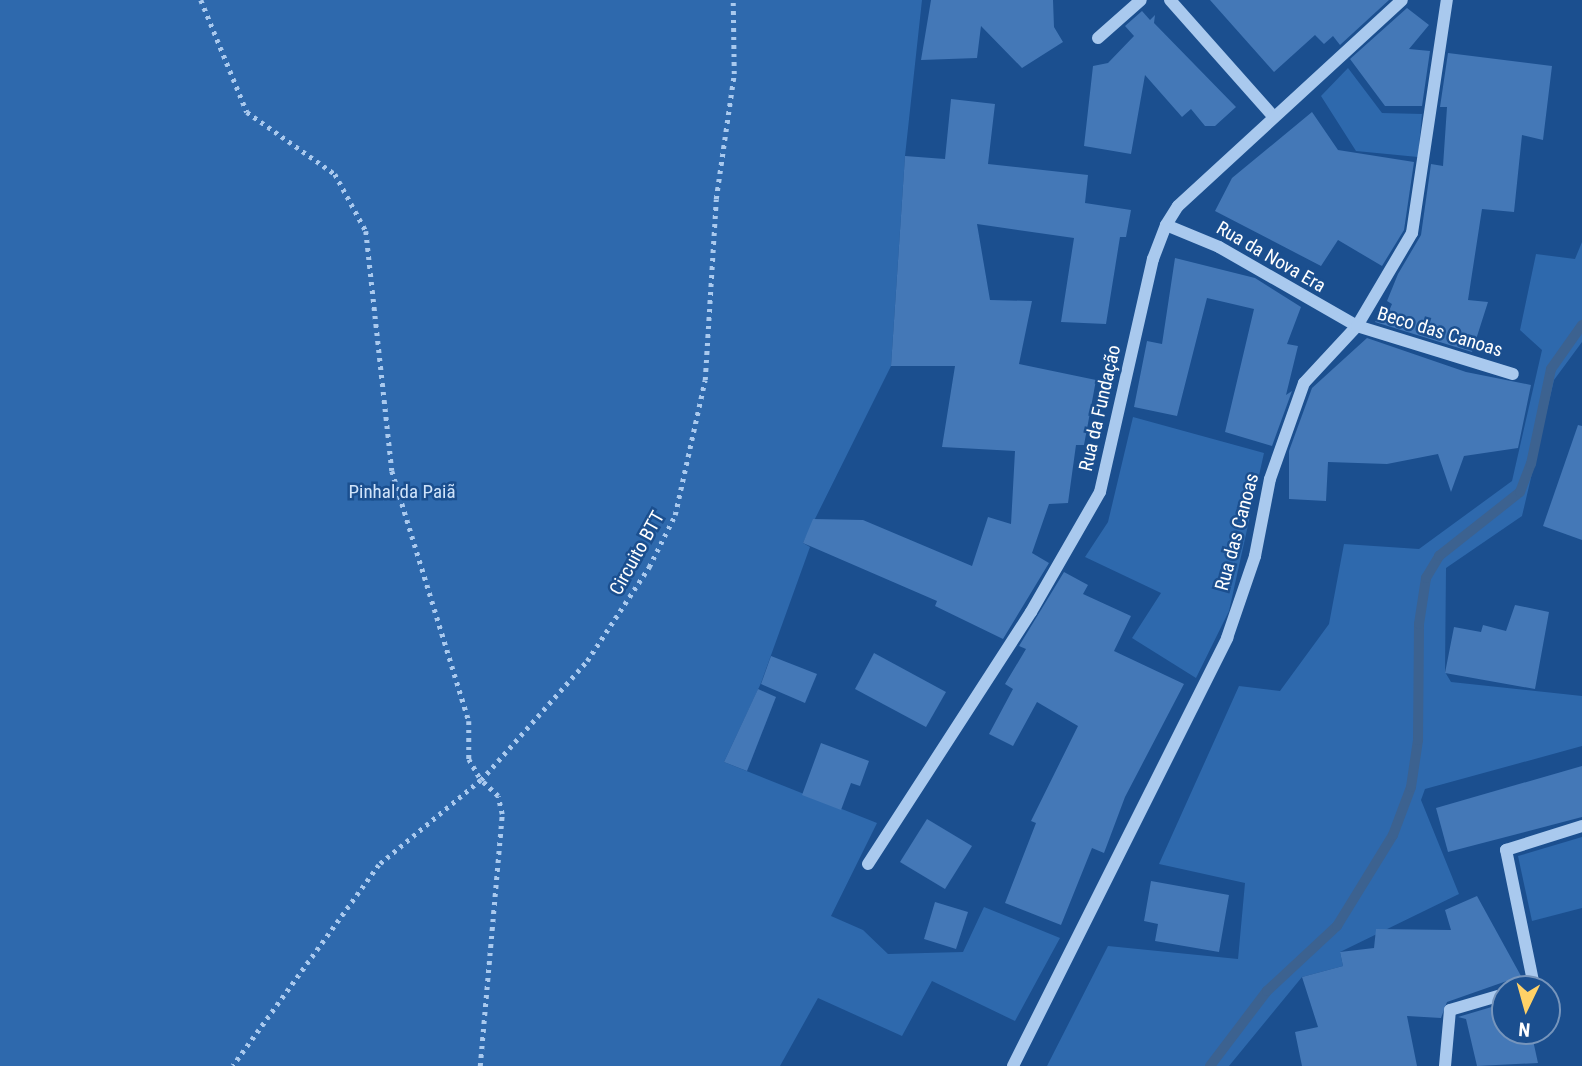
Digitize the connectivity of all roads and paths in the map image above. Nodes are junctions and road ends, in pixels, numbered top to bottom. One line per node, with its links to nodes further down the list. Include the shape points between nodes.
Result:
1 (201, 0): 12 (path, via 247,112 335,174 366,231 391,471 468,721 469,759)
2 (733, 0): 12 (path, Circuito BTT, via 733,74 716,199 705,380 675,515 649,567 587,661)
3 (1141, 0): 7 (street)
4 (1170, 0): 8 (street)
5 (1402, 0): 8 (street, Rua da Fundação)
6 (1447, 0): 10 (street, Rua das Canoas, via 1412,233)
7 (1098, 38)
8 (1273, 116): 9 (street, Rua da Fundação, via 1178,206)
9 (1166, 225): 10 (street, Rua da Nova Era, via 1219,247); 14 (street, Rua da Fundação, via 1153,259 1100,492 1031,612)
10 (1357, 326): 11 (street, Beco das Canoas); 19 (street, Rua das Canoas, via 1304,383 1270,479 1255,556 1227,638)
11 (1513, 374)
12 (481, 780): 17 (path, Circuito BTT, via 379,864); 18 (path, via 498,796 502,814)
13 (1582, 826): 15 (street, via 1506,850)
14 (868, 864)
15 (1532, 975)
16 (1491, 998): 20 (street, via 1450,1010)
17 (233, 1066)
18 (480, 1066)
19 (1013, 1066)
20 (1445, 1066)

